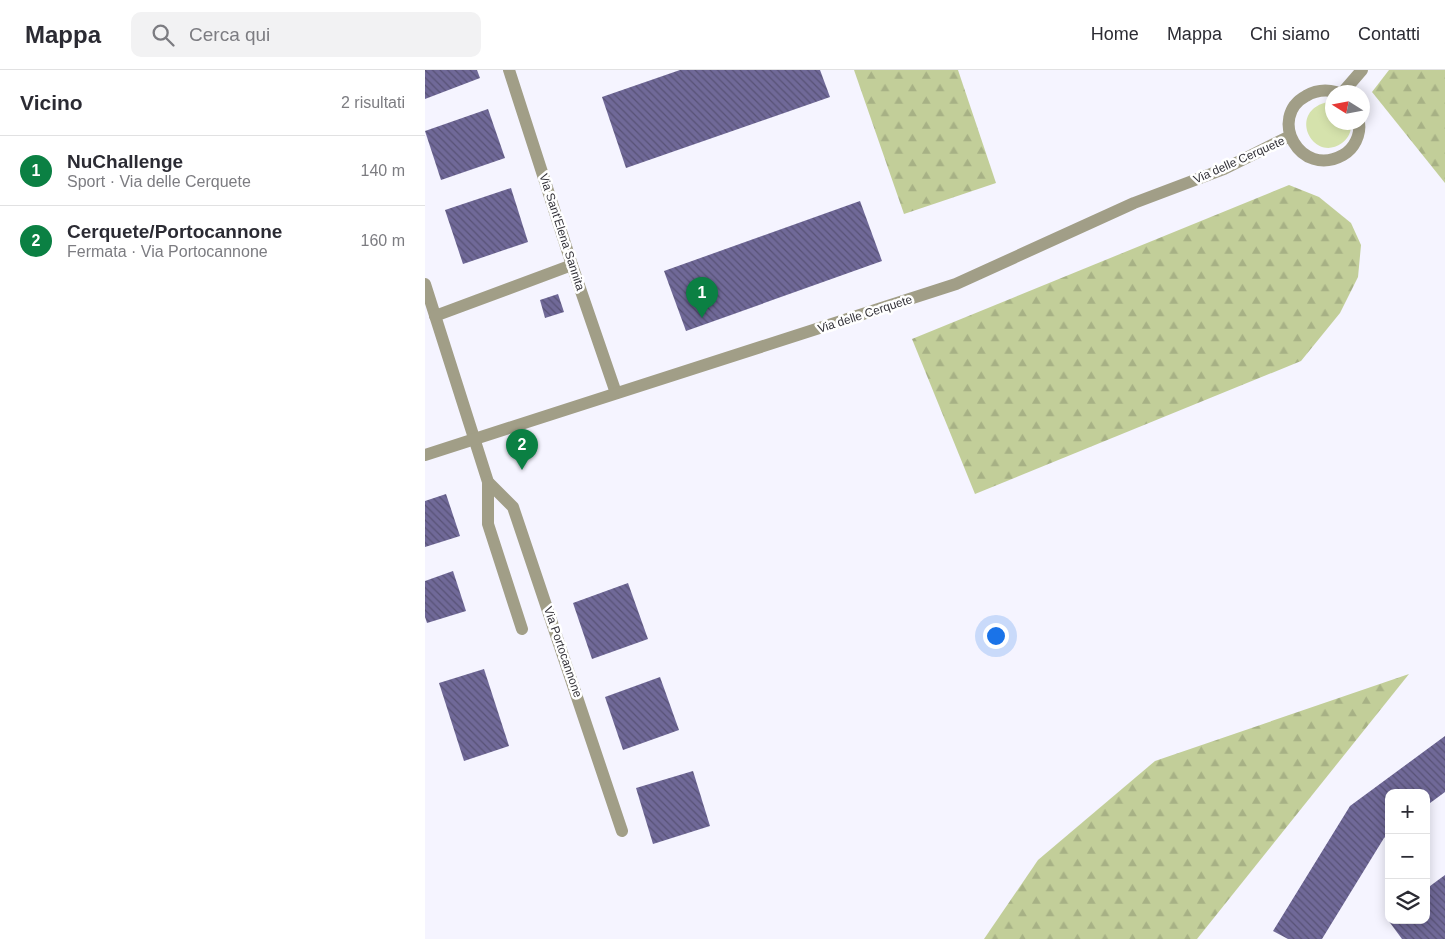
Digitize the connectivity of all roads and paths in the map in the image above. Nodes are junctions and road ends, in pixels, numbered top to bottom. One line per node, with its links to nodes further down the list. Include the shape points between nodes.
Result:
1 (509, 70): 7 (street, Via Sant'Elena Sannita)
2 (1362, 70): 3 (street)
3 (1349, 85)
4 (1325, 90): 6 (street, via 1314,91 1302,98 1293,109 1289,122)
5 (1360, 130): 6 (street, via 1356,142 1347,153 1335,160 1321,161 1308,157)
6 (1290, 136): 10 (street, Via delle Cerquete, via 1224,169 1134,203 956,284)
7 (572, 265): 9 (street); 10 (street, Via Sant'Elena Sannita)
8 (425, 284): 9 (street)
9 (435, 316): 11 (street)
10 (616, 393): 11 (street, Via delle Cerquete)
11 (474, 439): 12 (street, Via delle Cerquete); 13 (street, Via Portocannone)
12 (425, 455)
13 (488, 482): 14 (street, Via Portocannone, via 488,524); 15 (street, Via Portocannone, via 513,507)
14 (522, 630)
15 (622, 831)

